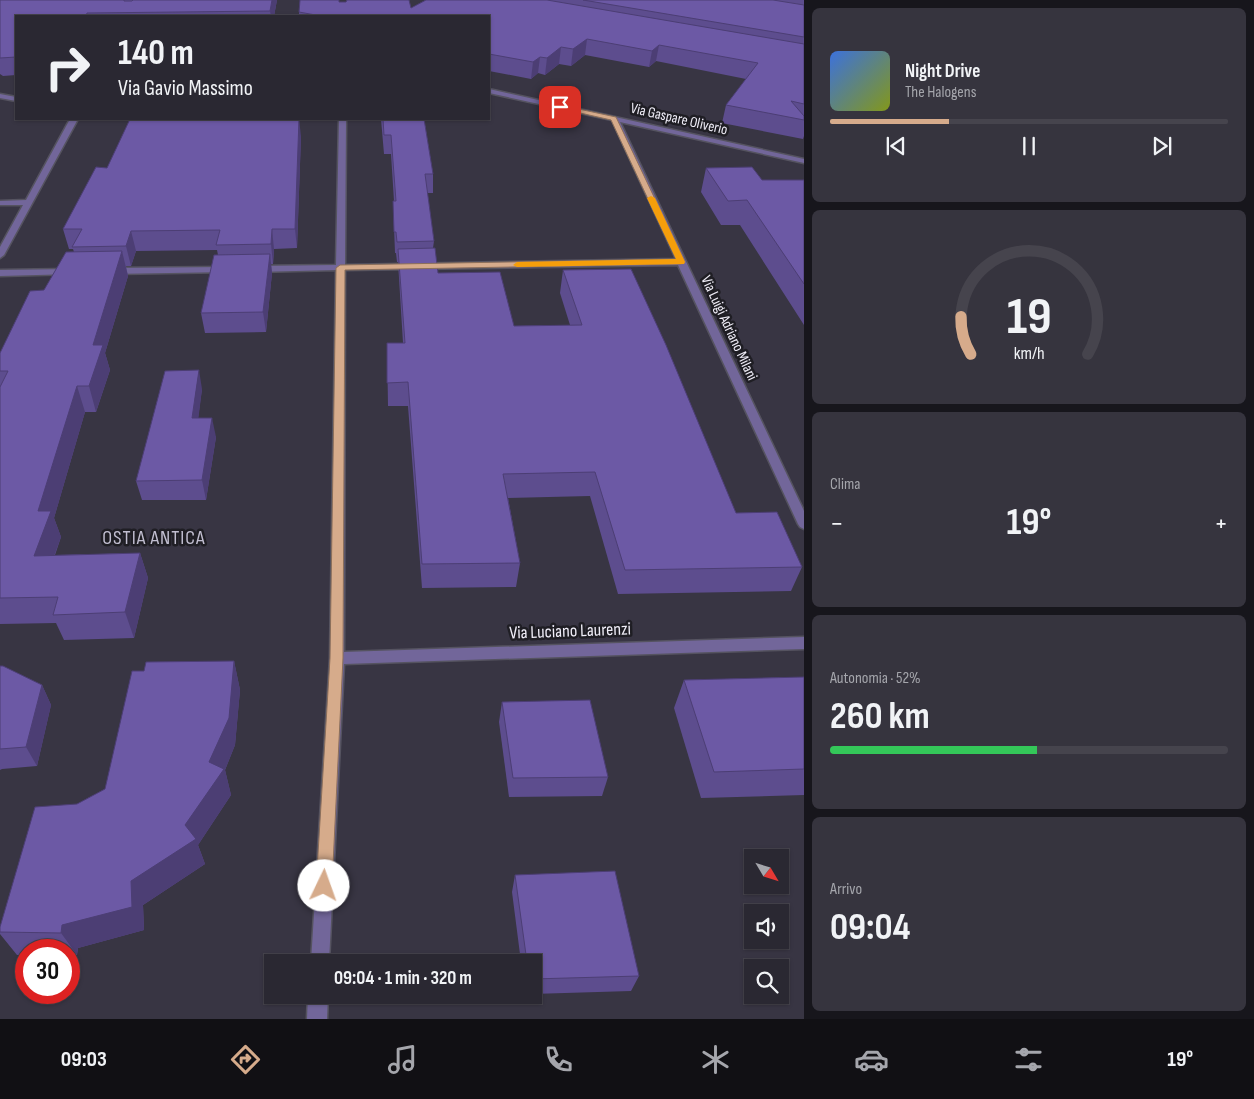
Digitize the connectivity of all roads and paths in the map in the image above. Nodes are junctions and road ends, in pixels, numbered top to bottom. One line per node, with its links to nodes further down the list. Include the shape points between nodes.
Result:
1 (490, 91): 4 (street, Via Gaspare Oliverio)
2 (0, 96): 3 (street)
3 (15, 99)
4 (614, 118): 7 (street, Via Gaspare Oliverio); 11 (street, Via Luigi Adriano Milani)
5 (73, 120): 8 (street)
6 (342, 120): 12 (street)
7 (804, 161)
8 (29, 202): 9 (street); 10 (street)
9 (0, 203)
10 (0, 255)
11 (681, 262): 12 (street); 16 (street, Via Luigi Adriano Milani)
12 (340, 268): 14 (street); 18 (street)
13 (78, 272): 15 (street)
14 (97, 272)
15 (0, 273)
16 (804, 524)
17 (804, 643): 18 (street, Via Luciano Laurenzi)
18 (337, 658): 19 (street)
19 (320, 954)
20 (318, 1004): 21 (street)
21 (317, 1019)

